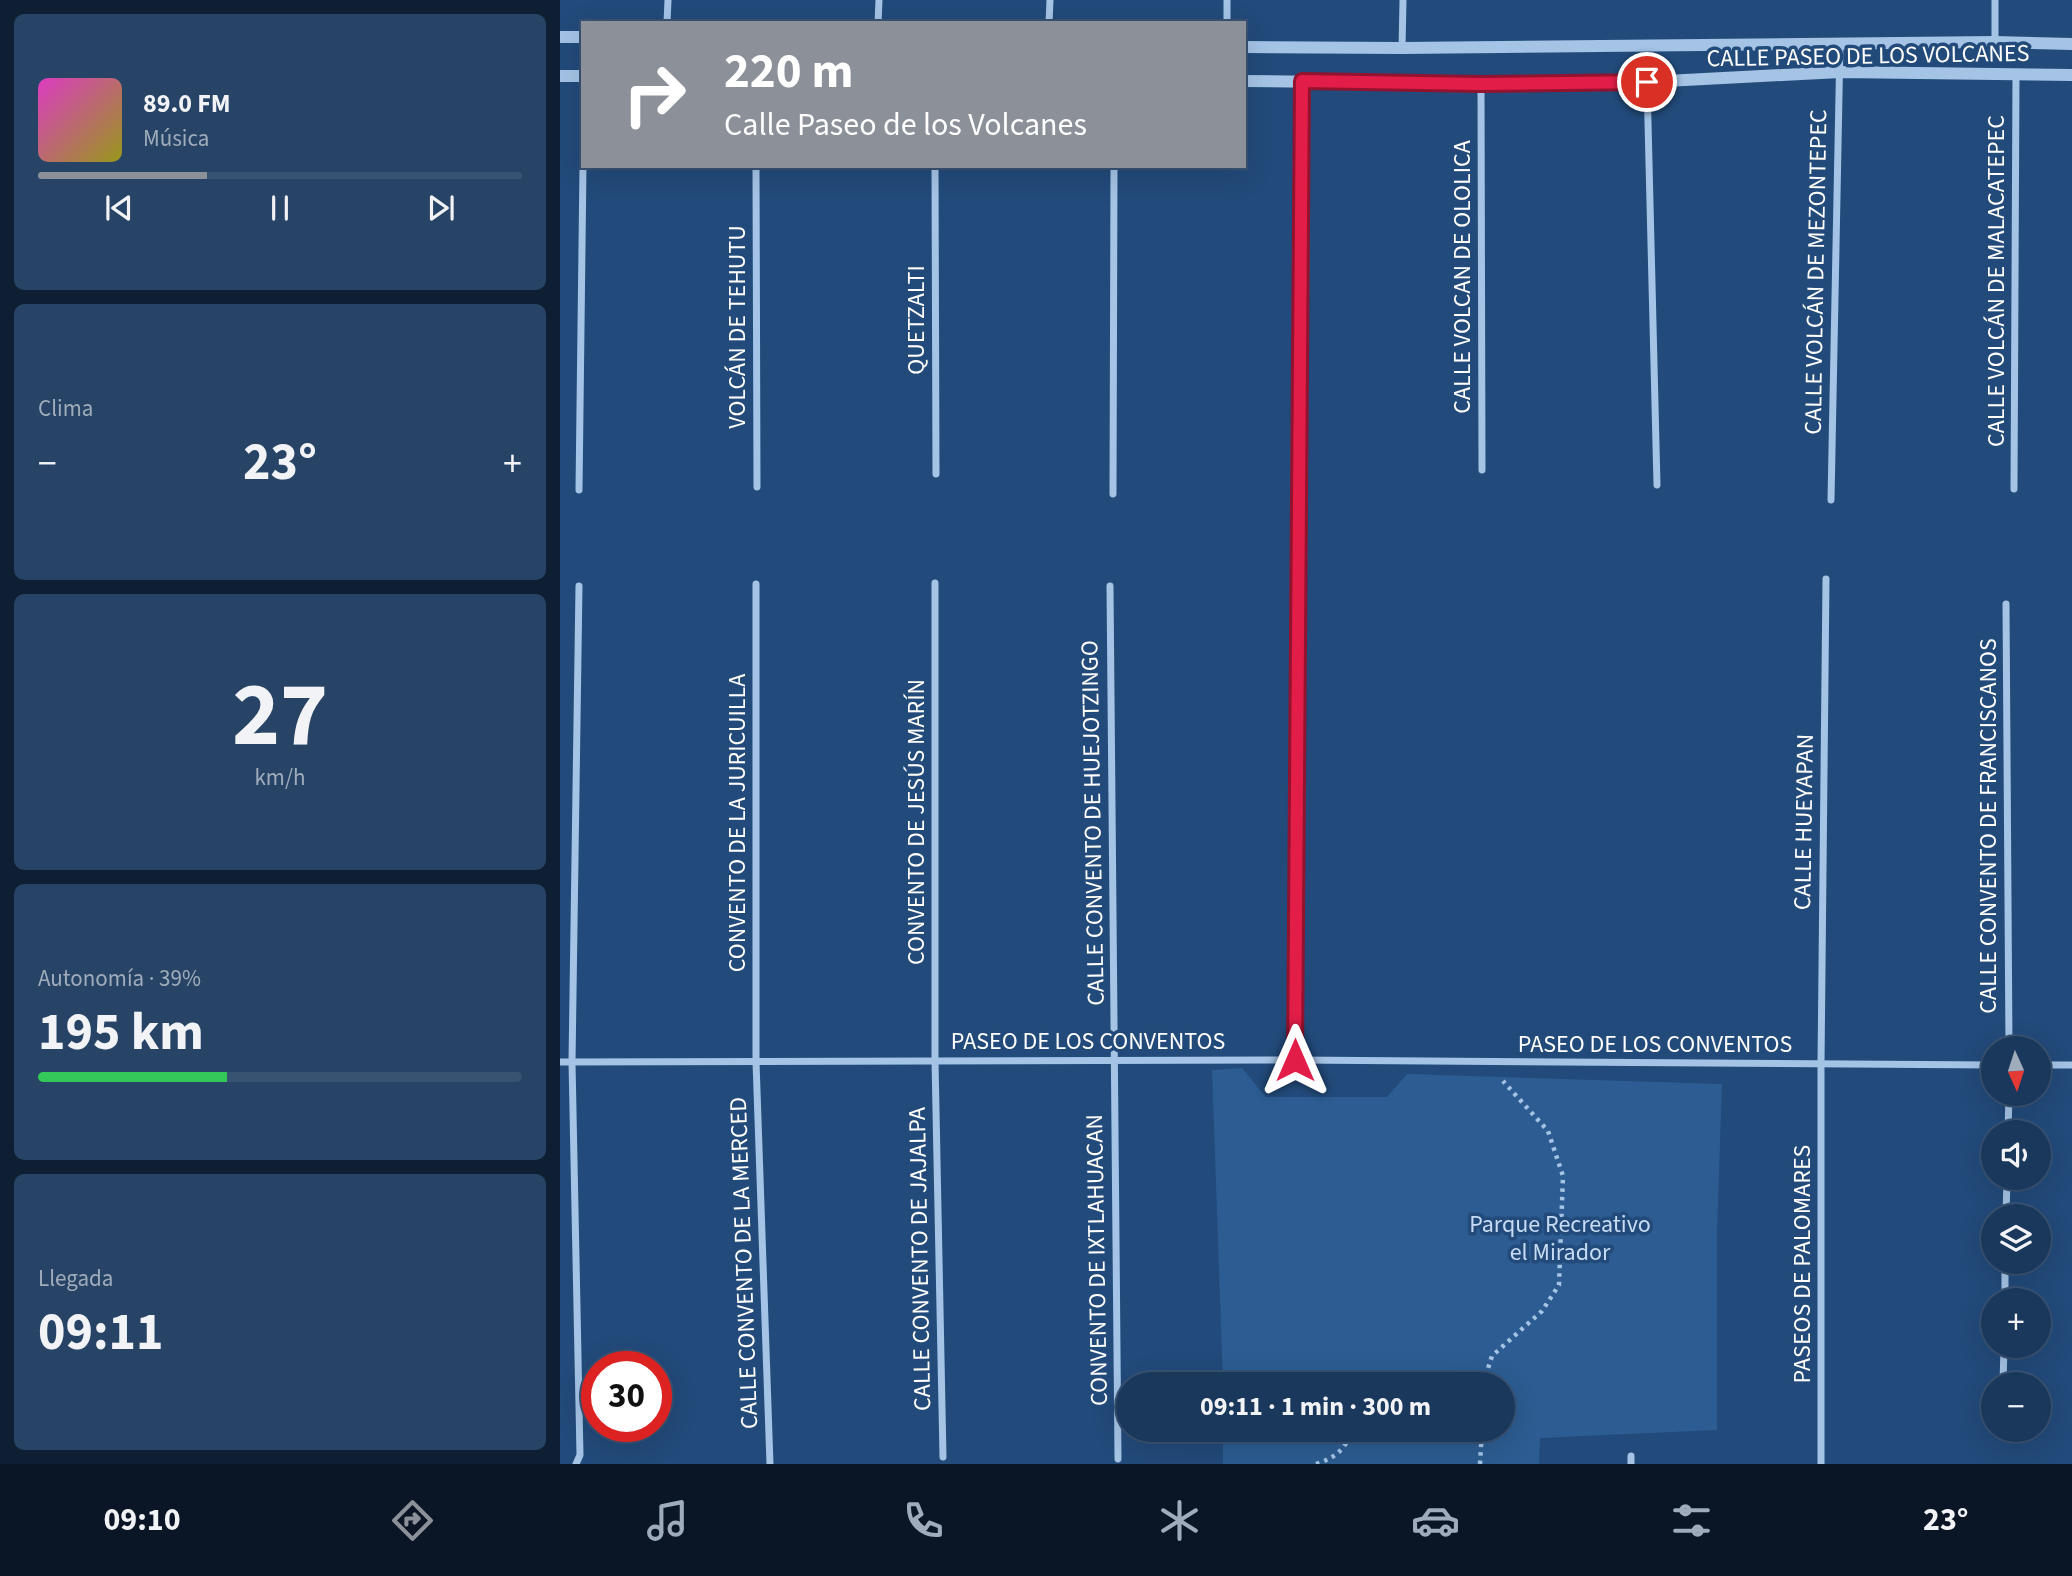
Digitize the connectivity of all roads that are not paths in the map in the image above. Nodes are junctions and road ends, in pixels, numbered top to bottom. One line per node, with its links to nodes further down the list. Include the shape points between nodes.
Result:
1 (668, 0): 7 (street)
2 (878, 0): 8 (street)
3 (1050, 0): 9 (street)
4 (1227, 0): 10 (street)
5 (1403, 0): 17 (street)
6 (1995, 0): 13 (street)
7 (667, 21)
8 (878, 21)
9 (1049, 21)
10 (1227, 21)
11 (560, 37): 12 (street)
12 (581, 37)
13 (1995, 42): 14 (street, CALLE PASEO DE LOS VOLCANES); 15 (street, CALLE PASEO DE LOS VOLCANES)
14 (1840, 44): 17 (street, CALLE PASEO DE LOS VOLCANES); 18 (street, CALLE VOLCÁN DE MEZONTEPEC)
15 (2072, 44)
16 (1246, 47): 17 (street, CALLE PASEO DE LOS VOLCANES)
17 (1402, 48)
18 (1840, 72): 19 (street, CALLE PASEO DE LOS VOLCANES); 25 (street, CALLE PASEO DE LOS VOLCANES); 38 (street, CALLE VOLCÁN DE MEZONTEPEC)
19 (2016, 74): 20 (street, CALLE PASEO DE LOS VOLCANES); 35 (street, CALLE VOLCÁN DE MALACATEPEC)
20 (2072, 75)
21 (560, 76): 22 (street)
22 (581, 76)
23 (1246, 81): 24 (street, CALLE PASEO DE LOS VOLCANES)
24 (1302, 81): 26 (street, CALLE PASEO DE LOS VOLCANES); 47 (street)
25 (1647, 82): 26 (street, CALLE PASEO DE LOS VOLCANES); 33 (street)
26 (1481, 84): 31 (street, CALLE VOLCAN DE OLOLICA)
27 (583, 168): 36 (street)
28 (756, 168): 34 (street, VOLCÁN DE TEHUTU)
29 (935, 168): 32 (street, QUETZALTI)
30 (1114, 168): 37 (street)
31 (1482, 470)
32 (936, 474)
33 (1657, 485)
34 (757, 487)
35 (2014, 489)
36 (579, 490)
37 (1112, 494)
38 (1830, 500)
39 (1826, 579): 52 (street, CALLE HUEYAPAN)
40 (935, 583): 48 (street, CONVENTO DE JESÚS MARÍN)
41 (756, 584): 51 (street, CONVENTO DE LA JURICUILLA)
42 (579, 586): 50 (street)
43 (1110, 586): 46 (street, CALLE CONVENTO DE HUEJOTZINGO)
44 (2006, 604): 45 (street, CALLE CONVENTO DE FRANCISCANOS)
45 (2009, 1036)
46 (1114, 1060): 47 (street, PASEO DE LOS CONVENTOS); 48 (street, PASEO DE LOS CONVENTOS); 57 (street, CONVENTO DE IXTLAHUACAN)
47 (1295, 1060): 52 (street, PASEO DE LOS CONVENTOS)
48 (935, 1061): 51 (street, PASEO DE LOS CONVENTOS); 56 (street, CALLE CONVENTO DE JAJALPA)
49 (560, 1062): 50 (street, PASEO DE LOS CONVENTOS)
50 (572, 1062): 51 (street, PASEO DE LOS CONVENTOS); 58 (street, via 580,1455)
51 (756, 1062): 59 (street, CALLE CONVENTO DE LA MERCED)
52 (1821, 1064): 53 (street, PASEO DE LOS CONVENTOS); 60 (street, PASEOS DE PALOMARES)
53 (1981, 1065)
54 (2051, 1065): 55 (street)
55 (2072, 1065)
56 (943, 1457)
57 (1118, 1459)
58 (576, 1464)
59 (770, 1464)
60 (1821, 1464)

